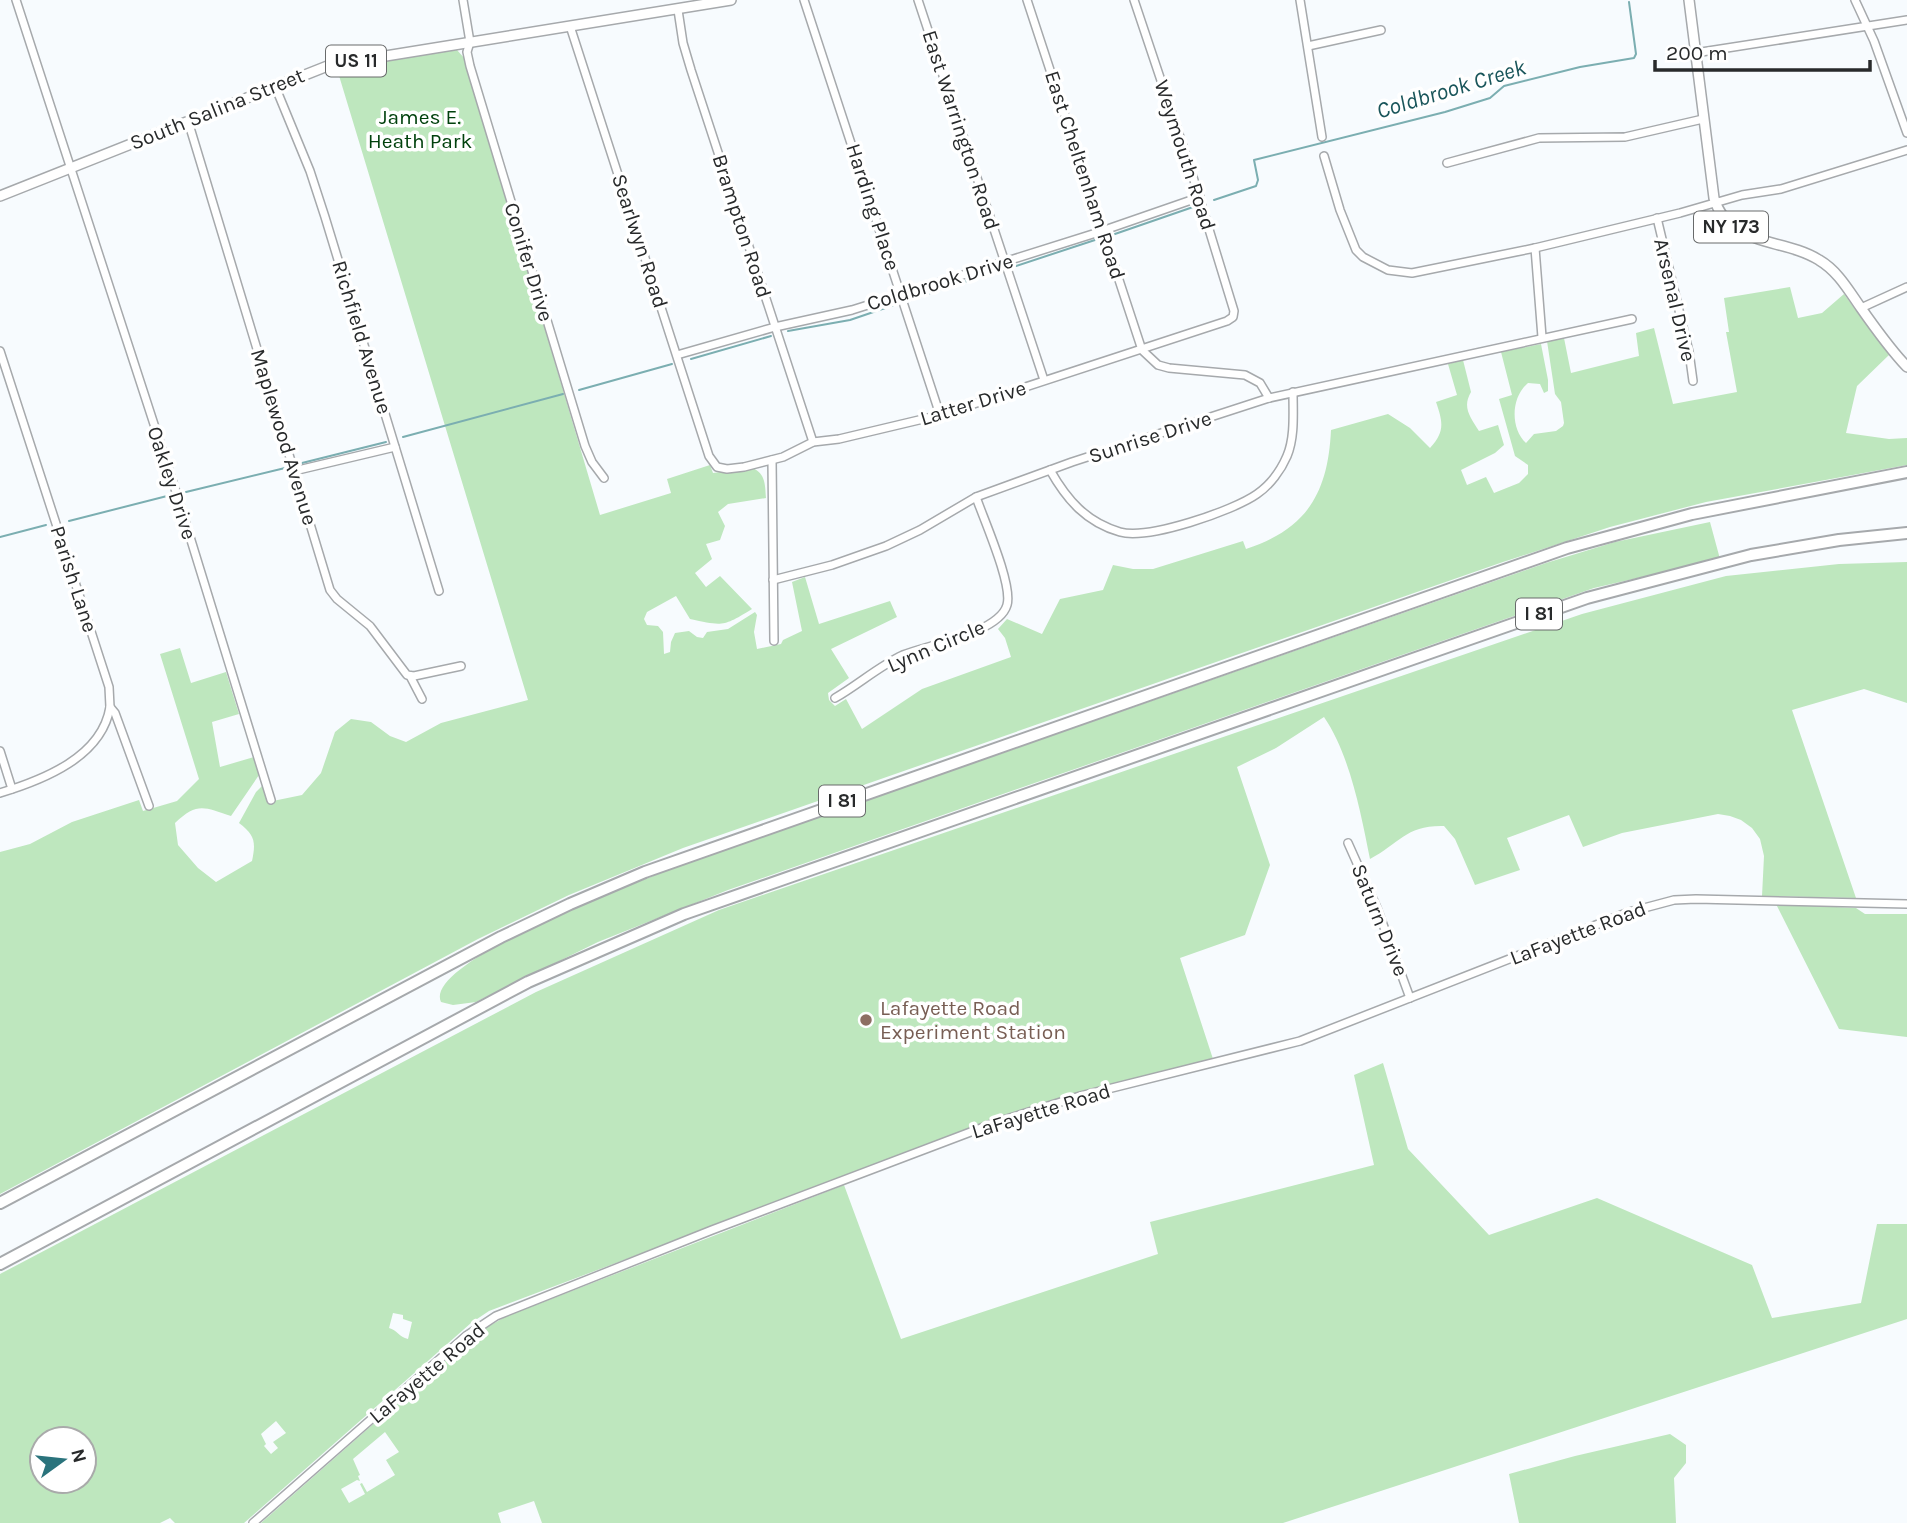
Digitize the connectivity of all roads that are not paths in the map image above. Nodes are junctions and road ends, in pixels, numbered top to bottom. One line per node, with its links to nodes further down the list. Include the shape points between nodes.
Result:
1 (16, 0): 27 (street, Oakley Drive)
2 (463, 0): 16 (street, Conifer Drive)
3 (732, 0): 11 (main road, South Salina Street / US 11)
4 (804, 0): 36 (street, Harding Place)
5 (918, 0): 34 (street, East Warrington Road)
6 (1027, 0): 32 (street, East Cheltenham Road)
7 (1134, 0): 29 (street, Weymouth Road)
8 (1300, 0): 17 (street)
9 (1689, 0): 18 (main road, NY 173)
10 (1855, 0): 14 (street)
11 (678, 10): 13 (main road, South Salina Street / US 11); 40 (street, Brampton Road, via 691,70)
12 (1907, 20): 14 (street)
13 (570, 26): 16 (main road, South Salina Street / US 11); 44 (street, Searlwyn Road)
14 (1867, 27): 18 (street); 22 (street)
15 (1381, 30): 17 (street)
16 (470, 42): 19 (main road, South Salina Street / US 11, via 330,65); 58 (street, Conifer Drive, via 470,66 585,446)
17 (1308, 46): 23 (street)
18 (1695, 54): 20 (main road, NY 173)
19 (275, 86): 21 (main road, South Salina Street / US 11); 52 (street, Richfield Avenue, via 310,171)
20 (1703, 119): 26 (street, via 1625,136 1539,138); 30 (main road, NY 173)
21 (188, 121): 27 (main road, South Salina Street / US 11); 56 (street, Maplewood Avenue)
22 (1907, 133)
23 (1322, 137)
24 (1907, 150): 30 (street, via 1810,181)
25 (1324, 156): 33 (street, via 1350,240 1374,264 1399,273 1422,271)
26 (1447, 163)
27 (71, 167): 28 (main road, South Salina Street / US 11); 72 (street, Oakley Drive)
28 (0, 196)
29 (1200, 197): 32 (street, Coldbrook Drive); 38 (street, Weymouth Road)
30 (1715, 203): 31 (street); 37 (main road, NY 173, via 1733,228 1821,260)
31 (1657, 218): 33 (street); 47 (street, Arsenal Drive)
32 (1102, 231): 34 (street, Coldbrook Drive); 42 (street, East Cheltenham Road)
33 (1535, 248): 41 (street)
34 (1005, 262): 36 (street, Coldbrook Drive); 46 (street, East Warrington Road)
35 (1907, 287): 37 (street)
36 (902, 294): 40 (street, Coldbrook Drive); 50 (street, Harding Place)
37 (1861, 308): 45 (main road, NY 173)
38 (1234, 311): 42 (street, Latter Drive, via 1227,321)
39 (1632, 319): 41 (street, Sunrise Drive)
40 (775, 327): 44 (street, Coldbrook Drive); 51 (street, Brampton Road)
41 (1542, 337): 48 (street, Sunrise Drive)
42 (1142, 350): 46 (street, Latter Drive); 49 (street, via 1152,361 1169,368 1245,375 1260,383)
43 (0, 351): 68 (street, Parish Lane, via 109,687)
44 (677, 355): 53 (street, Searlwyn Road)
45 (1907, 367)
46 (1044, 380): 50 (street, Latter Drive)
47 (1693, 382)
48 (1293, 392): 49 (street, Sunrise Drive); 55 (street, via 1290,444 1276,474 1247,500 1203,517 1152,533 1122,533 1083,514)
49 (1269, 398): 55 (street, Sunrise Drive)
50 (940, 415): 51 (street, Latter Drive)
51 (814, 442): 54 (street, Latter Drive)
52 (395, 447): 56 (street); 62 (street, Richfield Avenue)
53 (709, 456): 54 (street, Latter Drive, via 717,467 727,469)
54 (772, 460): 61 (street)
55 (1050, 470): 59 (street, Sunrise Drive)
56 (294, 471): 65 (street, Maplewood Avenue, via 330,590 370,626)
57 (1907, 472): 77 (highway, I 81, via 1692,514 1567,548 645,872 500,937)
58 (604, 478)
59 (976, 497): 61 (street, Sunrise Drive, via 886,546); 66 (street, Lynn Circle, via 1008,595 1003,613 977,630 902,656)
60 (1907, 533): 78 (highway, I 81, via 1751,555 1587,598 684,914 528,982)
61 (773, 580): 63 (street)
62 (439, 591)
63 (774, 640)
64 (461, 666): 65 (street)
65 (410, 676): 67 (street, Maplewood Avenue)
66 (835, 698)
67 (422, 699)
68 (110, 707): 70 (street, via 99,737 85,751 66,765); 73 (street, Parish Lane)
69 (0, 751): 70 (street)
70 (12, 789): 71 (street)
71 (0, 793)
72 (271, 800)
73 (149, 806)
74 (1348, 843): 76 (street, Saturn Drive)
75 (1907, 904): 76 (street, LaFayette Road, via 1674,900 1629,912)
76 (1410, 998): 79 (street, LaFayette Road, via 1300,1041 1039,1108 496,1316 466,1336)
77 (0, 1203)
78 (0, 1264)
79 (253, 1523)

